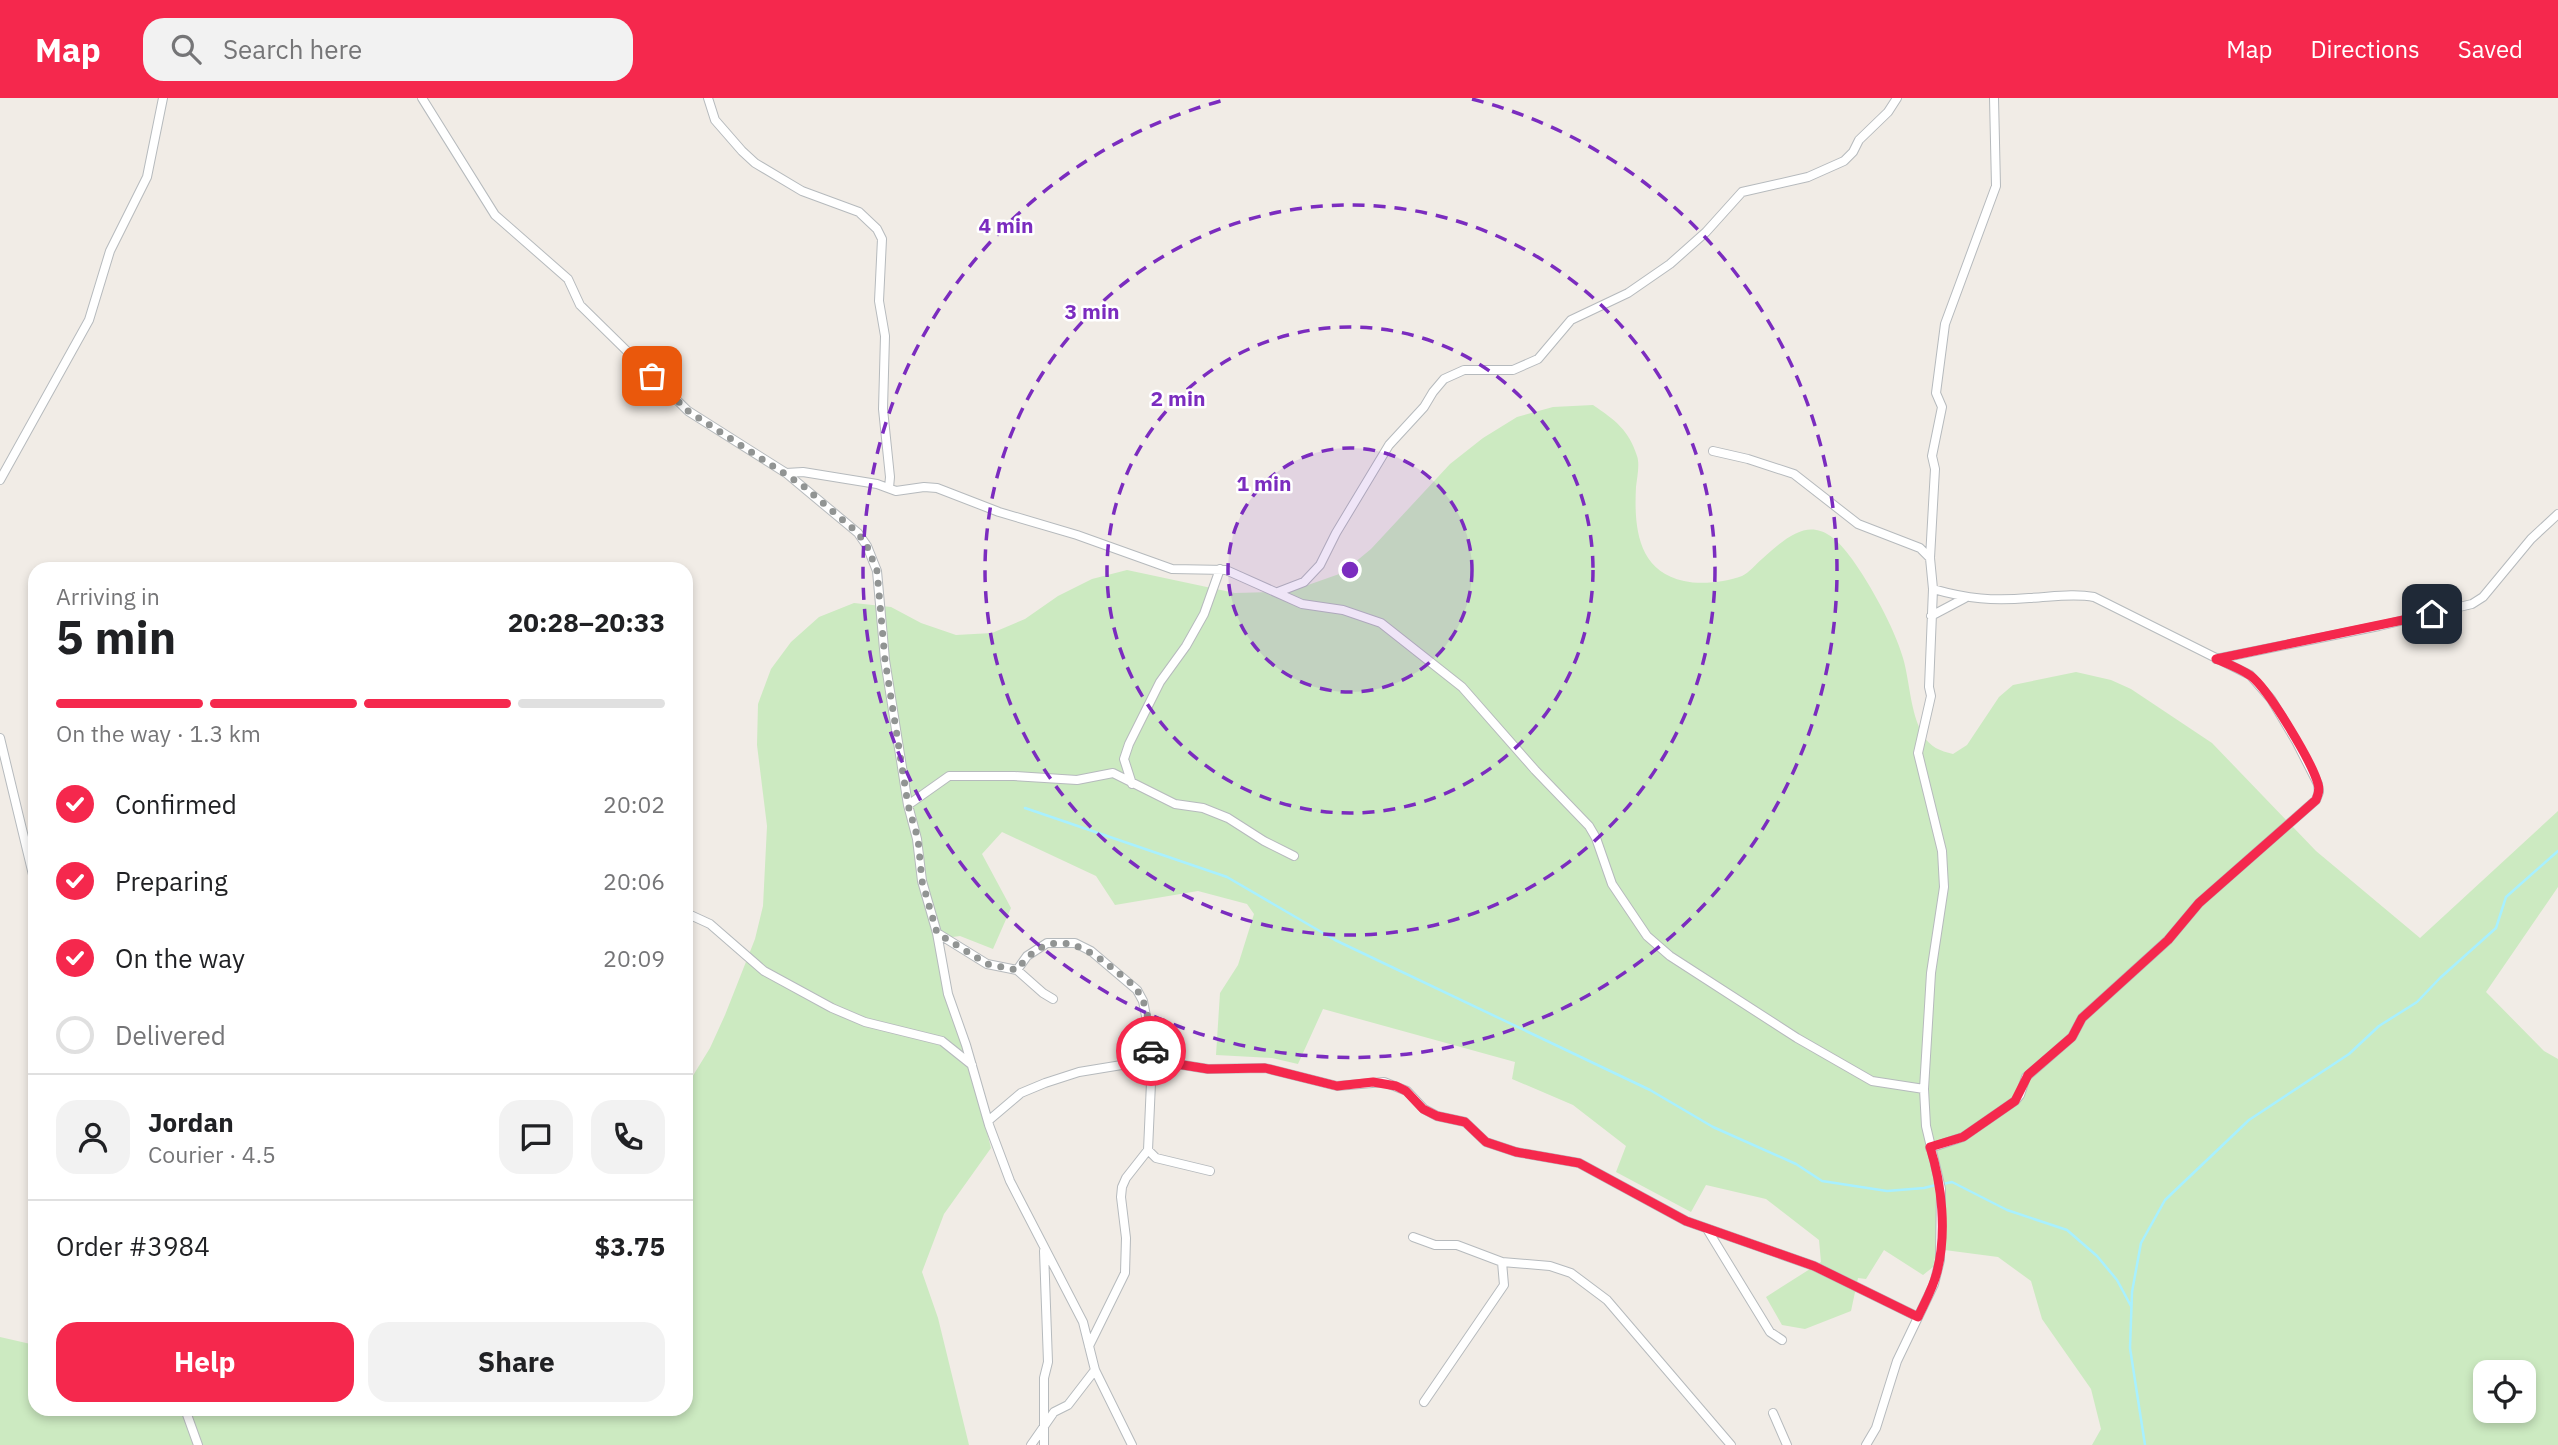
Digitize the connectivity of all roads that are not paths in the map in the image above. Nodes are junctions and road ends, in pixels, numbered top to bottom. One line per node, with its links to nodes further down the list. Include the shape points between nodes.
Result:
1 (163, 98): 8 (street, via 147,177 110,251 89,320)
2 (422, 98): 7 (street, via 495,215 568,279 580,305 688,411)
3 (708, 98): 9 (street, via 715,120 747,158 802,191 859,212 882,239 878,301 885,336 883,409)
4 (1897, 98): 14 (street, via 1844,161 1808,177 1742,192 1706,233 1670,264 1628,293 1570,320 1538,359 1513,369 1464,370 1444,379 1390,445 1320,565 1304,582)
5 (1994, 98): 11 (street, via 1996,186 1945,324 1940,354 1936,393 1941,407 1932,456)
6 (1713, 451): 11 (street, via 1794,474 1857,524 1920,548)
7 (786, 473): 9 (street); 20 (street, via 871,544)
8 (0, 481)
9 (889, 488): 12 (street, via 937,488 1171,569)
10 (2558, 514): 17 (street, via 2472,604)
11 (1930, 558): 13 (street)
12 (1220, 569): 14 (street); 19 (street, via 1204,614 1160,682 1129,744 1124,759)
13 (1933, 589): 15 (street); 16 (street)
14 (1278, 592): 29 (street, via 1302,604 1343,610 1381,623 1457,682 1589,826 1612,884 1647,936 1670,956 1872,1081)
15 (1965, 598): 16 (street); 17 (street, via 2094,597)
16 (1931, 616): 29 (street, via 1931,696 1918,753 1940,837 1944,887 1931,973)
17 (2216, 659): 31 (street, via 2250,675 2271,699 2318,784 2316,800 2199,903 2168,940 2082,1018 2072,1037 2028,1075 2015,1101 1963,1137)
18 (0, 738): 21 (street)
19 (1132, 784): 20 (street, via 1113,773 1077,780 949,776); 22 (street, via 1175,804 1228,818)
20 (908, 805): 24 (street)
21 (28, 854)
22 (1294, 856)
23 (693, 916): 28 (street, via 710,924 764,971 832,1008 942,1041)
24 (937, 933): 25 (street, via 987,964); 28 (street, via 948,994)
25 (1017, 970): 26 (street); 27 (street, via 1027,956 1047,943 1075,943 1091,951 1137,990 1143,1001)
26 (1053, 999)
27 (1152, 1060): 30 (street, via 1079,1072 1045,1083 1021,1093); 32 (street); 34 (street, via 1208,1069 1265,1068 1337,1086 1373,1082 1396,1086 1423,1109 1465,1122 1486,1142 1579,1163 1641,1199)
28 (972, 1065): 30 (street)
29 (1924, 1089): 31 (street)
30 (988, 1121): 36 (street, via 1010,1181)
31 (1930, 1147): 38 (street, via 1941,1189 1938,1270)
32 (1148, 1150): 33 (street, via 1156,1158); 40 (street, via 1122,1187 1125,1273)
33 (1210, 1171)
34 (1707, 1229): 38 (street, via 1814,1266); 39 (street, via 1770,1332)
35 (1413, 1237): 37 (street, via 1435,1245 1457,1245)
36 (1044, 1248): 40 (street, via 1083,1322); 45 (street, via 1048,1362)
37 (1502, 1262): 42 (street, via 1504,1285); 50 (street, via 1562,1269 1608,1300)
38 (1918, 1317): 52 (street)
39 (1782, 1340)
40 (1089, 1346): 41 (street)
41 (1095, 1370): 45 (street); 49 (street)
42 (1424, 1402)
43 (1773, 1413): 51 (street)
44 (188, 1416): 46 (street)
45 (1043, 1429): 47 (street); 48 (street)
46 (198, 1445)
47 (1031, 1445)
48 (1044, 1445)
49 (1132, 1445)
50 (1731, 1445)
51 (1787, 1445)
52 (1866, 1445)

